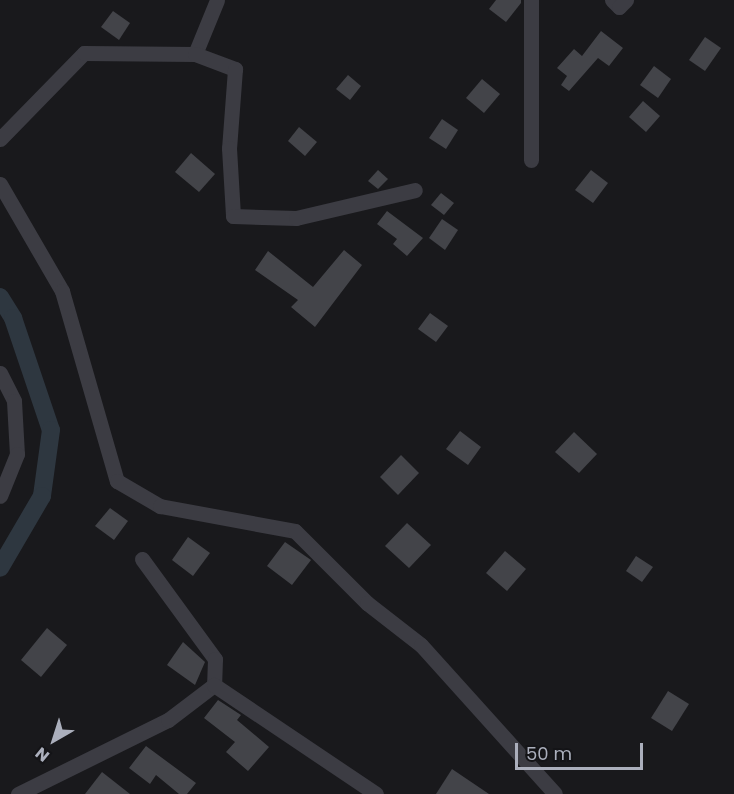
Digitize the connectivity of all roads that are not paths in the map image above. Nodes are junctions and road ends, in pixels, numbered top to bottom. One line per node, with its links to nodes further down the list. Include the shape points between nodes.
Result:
1 (217, 0): 5 (street)
2 (531, 0): 7 (street)
3 (612, 0): 4 (street, via 620,7)
4 (626, 0)
5 (195, 54): 6 (street, via 84,53); 9 (street, via 235,69 229,148 233,216 296,218)
6 (0, 140)
7 (531, 160)
8 (0, 184): 16 (street, via 62,291 117,481 160,506 295,531 367,603 421,645)
9 (415, 190)
10 (0, 373): 11 (street, via 14,401 17,454)
11 (0, 496)
12 (142, 559): 13 (street, via 215,659)
13 (214, 685): 14 (street, via 168,720); 15 (street)
14 (18, 794)
15 (375, 794)
16 (555, 794)

